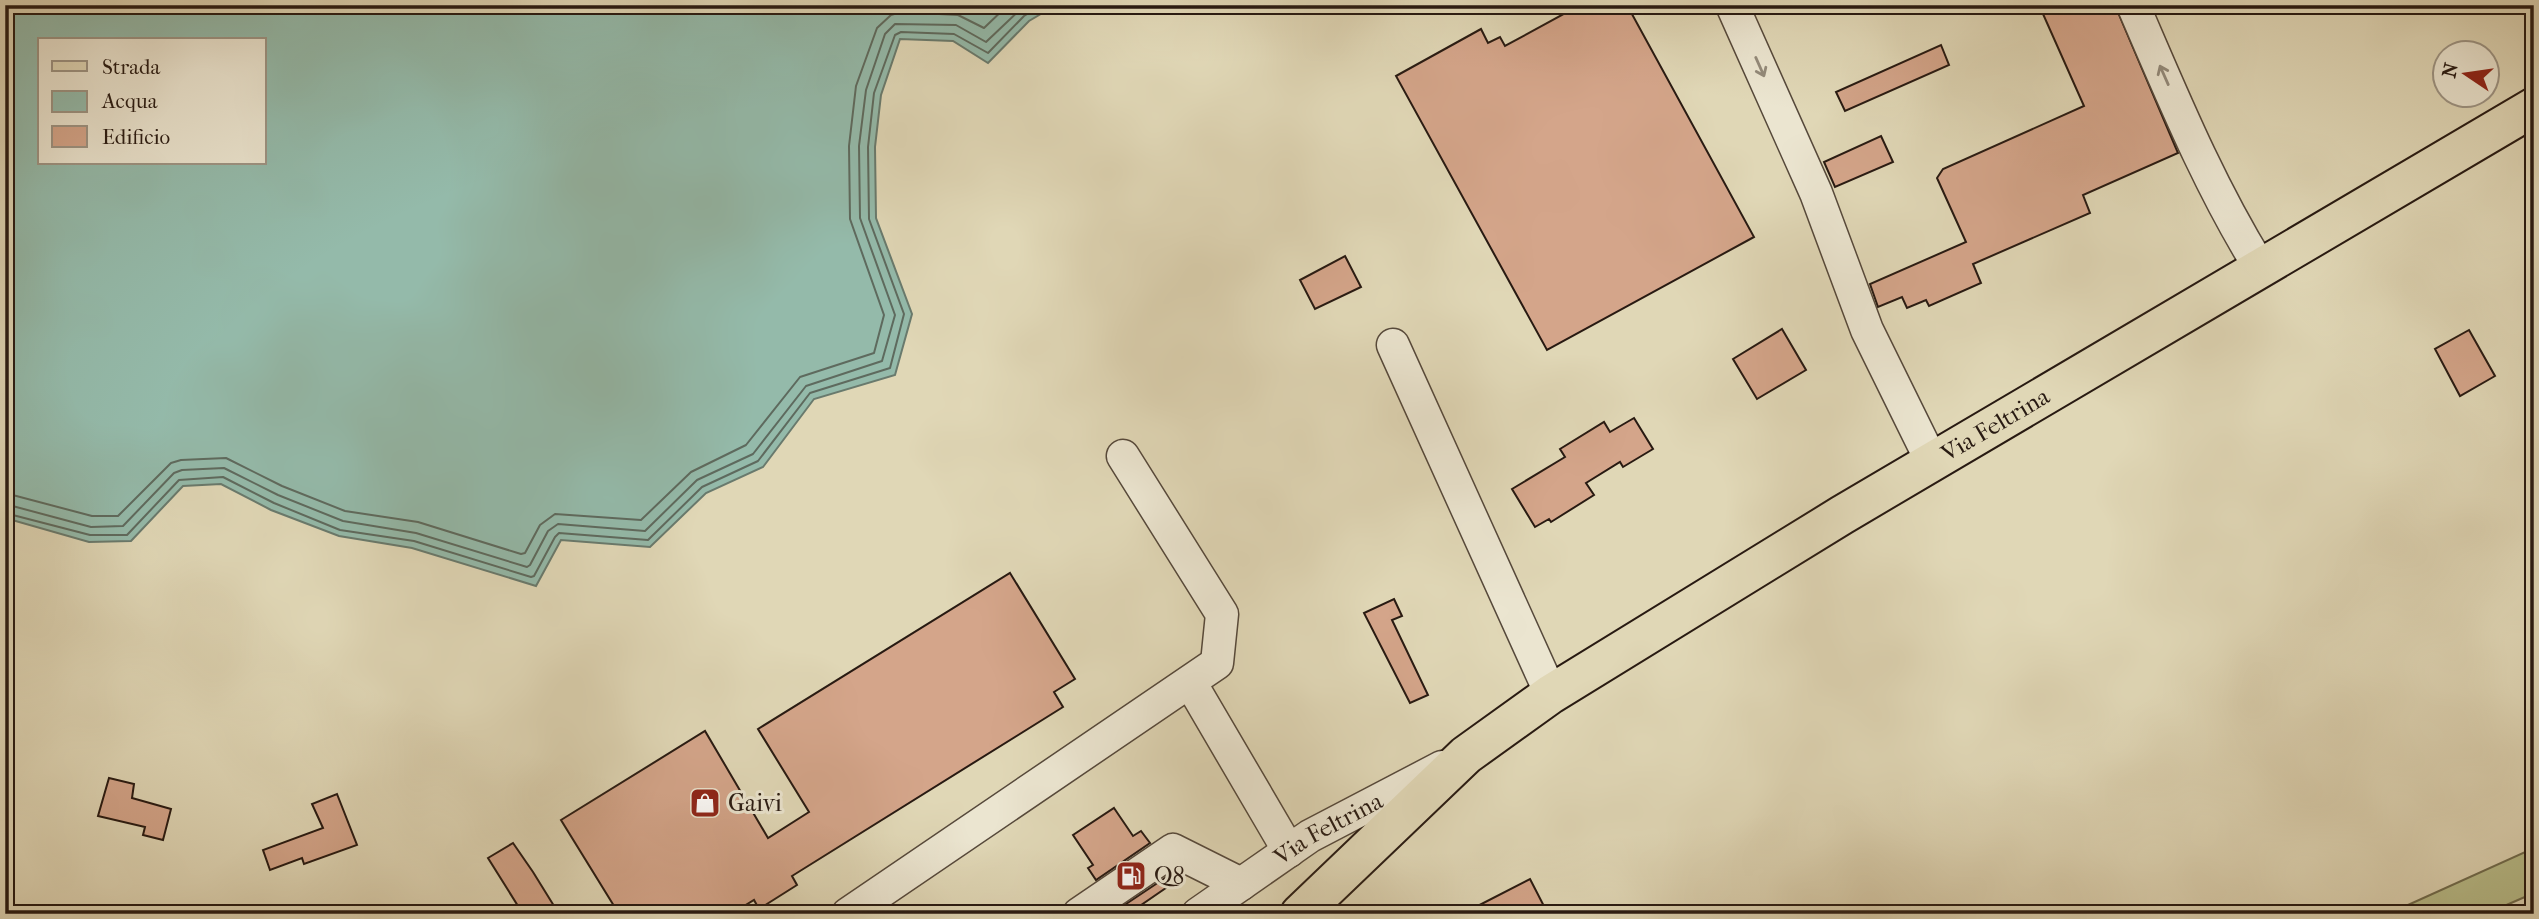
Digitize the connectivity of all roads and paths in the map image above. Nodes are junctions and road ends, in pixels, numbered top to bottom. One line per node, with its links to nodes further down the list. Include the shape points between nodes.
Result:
1 (1732, 5): 7 (street, one-way to 7, via 1816,192 1867,330)
2 (2133, 5): 4 (street, one-way to 2, via 2191,137)
3 (2534, 107): 4 (main road, Via Feltrina)
4 (2260, 269): 7 (main road, Via Feltrina)
5 (1393, 345): 9 (street)
6 (1123, 456): 8 (street, via 1222,614 1217,663)
7 (1932, 462): 9 (main road, Via Feltrina)
8 (1190, 682): 11 (street); 13 (street)
9 (1551, 694): 10 (main road, Via Feltrina)
10 (1466, 755): 11 (street, Via Feltrina); 16 (main road, Via Feltrina)
11 (1289, 851): 12 (street, Via Feltrina)
12 (1241, 884): 14 (street, via 1173,850); 15 (street, Via Feltrina)
13 (848, 914)
14 (1079, 914)
15 (1198, 914)
16 (1300, 914)

